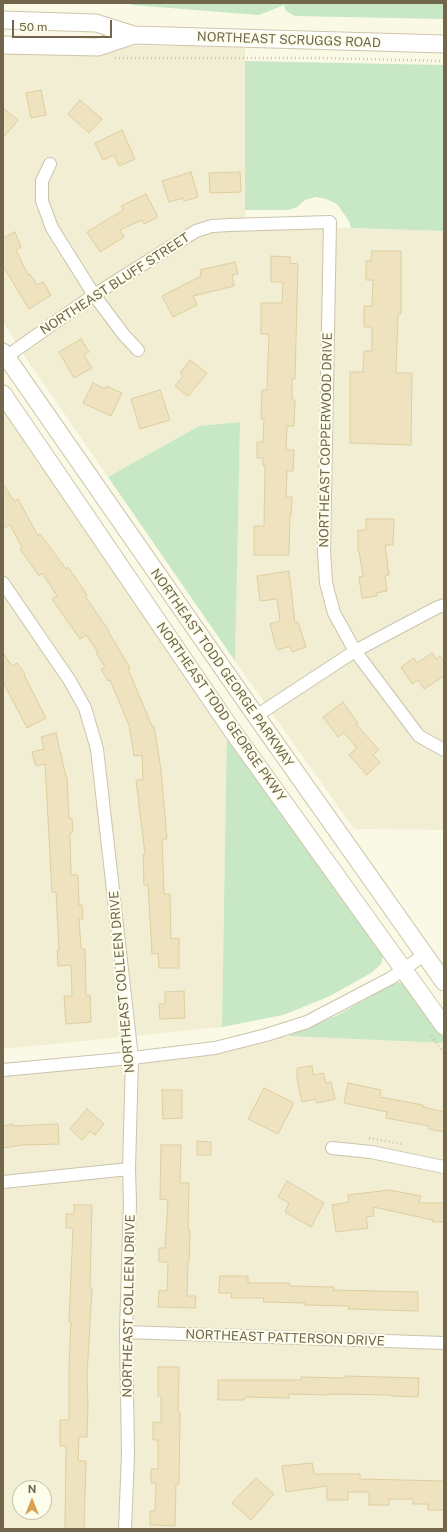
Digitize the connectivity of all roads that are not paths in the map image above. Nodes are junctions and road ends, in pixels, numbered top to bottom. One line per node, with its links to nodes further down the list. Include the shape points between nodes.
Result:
1 (3, 20): 2 (main road, NORTHEAST SCRUGGS ROAD, via 96,23)
2 (134, 36): 3 (main road, NORTHEAST SCRUGGS ROAD); 4 (main road, NORTHEAST SCRUGGS ROAD, via 98,47)
3 (444, 44)
4 (3, 45)
5 (50, 164): 7 (street, via 42,181 42,201 52,228)
6 (330, 222): 7 (street, NORTHEAST BLUFF STREET, via 212,226 196,231); 13 (street, NORTHEAST COPPERWOOD DRIVE, via 325,577 334,613)
7 (94, 295): 8 (street); 9 (street, NORTHEAST BLUFF STREET)
8 (138, 350)
9 (4, 356): 14 (main road, NORTHEAST TODD GEORGE PARKWAY)
10 (3, 394): 17 (main road, NORTHEAST TODD GEORGE PKWY, via 229,726)
11 (3, 583): 20 (street, NORTHEAST COLLEEN DRIVE, via 70,681 85,708 92,728 97,749)
12 (444, 605): 13 (street)
13 (355, 651): 14 (street); 15 (street, NORTHEAST COPPERWOOD DRIVE, via 419,736)
14 (256, 716): 16 (main road, NORTHEAST TODD GEORGE PARKWAY)
15 (444, 750)
16 (424, 955): 17 (street); 18 (main road, NORTHEAST TODD GEORGE PARKWAY)
17 (404, 970): 19 (main road, NORTHEAST TODD GEORGE PKWY); 20 (street, via 307,1022 215,1048)
18 (444, 982)
19 (444, 1026)
20 (132, 1058): 21 (street); 24 (street, NORTHEAST COLLEEN DRIVE)
21 (3, 1070)
22 (332, 1148): 23 (street, via 371,1152)
23 (444, 1167)
24 (129, 1169): 25 (street); 26 (street, NORTHEAST COLLEEN DRIVE)
25 (3, 1182)
26 (126, 1332): 27 (street, NORTHEAST PATTERSON DRIVE); 28 (street, NORTHEAST COLLEEN DRIVE, via 128,1454)
27 (444, 1343)
28 (125, 1529)

